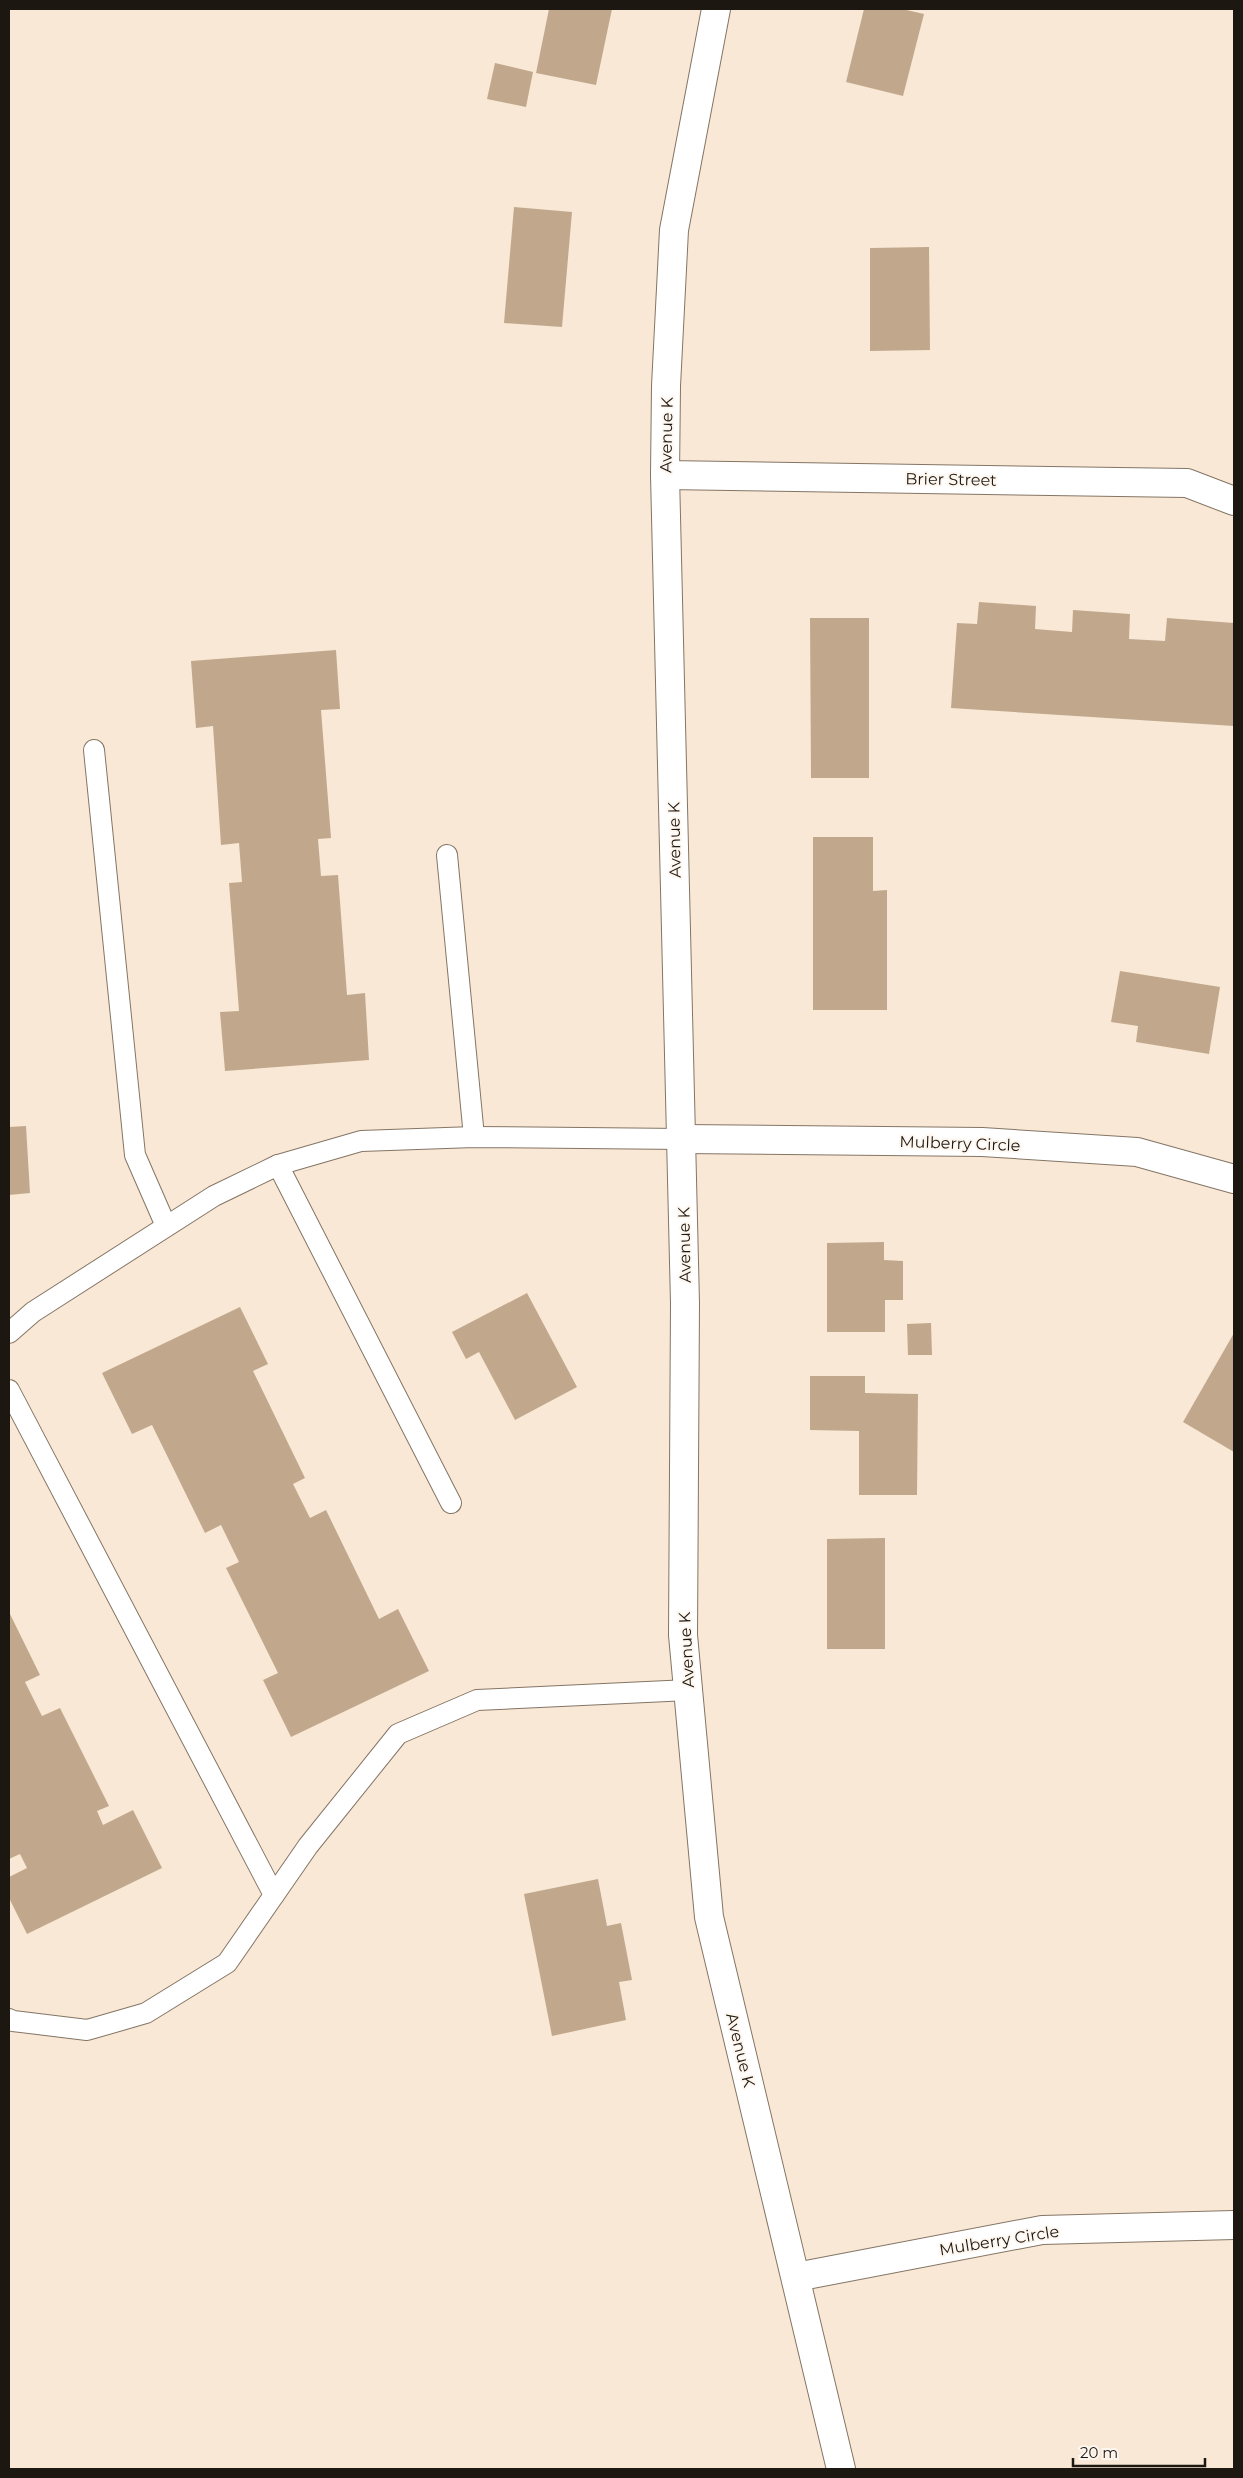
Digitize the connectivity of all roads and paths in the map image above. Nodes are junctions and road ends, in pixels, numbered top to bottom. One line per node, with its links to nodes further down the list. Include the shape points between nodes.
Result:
1 (716, 9): 2 (street, Avenue K, via 674,230)
2 (665, 475): 3 (street, Brier Street, via 1187,483); 7 (street, Avenue K)
3 (1234, 501)
4 (94, 750): 10 (lane, via 135,1155)
5 (446, 855): 6 (lane)
6 (474, 1137): 7 (lane); 8 (lane, via 362,1141)
7 (682, 1139): 9 (street, Mulberry Circle, via 982,1142 1137,1152); 14 (street, Avenue K, via 684,1635)
8 (278, 1165): 10 (lane, via 214,1196); 13 (lane)
9 (1234, 1179)
10 (166, 1226): 11 (lane, via 34,1312)
11 (9, 1333)
12 (9, 1390): 15 (lane)
13 (451, 1503)
14 (688, 1690): 15 (lane, via 477,1700 398,1734 308,1846); 18 (street, Avenue K, via 710,1917)
15 (274, 1895): 16 (lane, via 227,1963 146,2013 87,2030)
16 (9, 2018)
17 (1234, 2225): 18 (street, Mulberry Circle, via 1042,2230)
18 (796, 2276): 19 (street, Avenue K)
19 (841, 2469)

